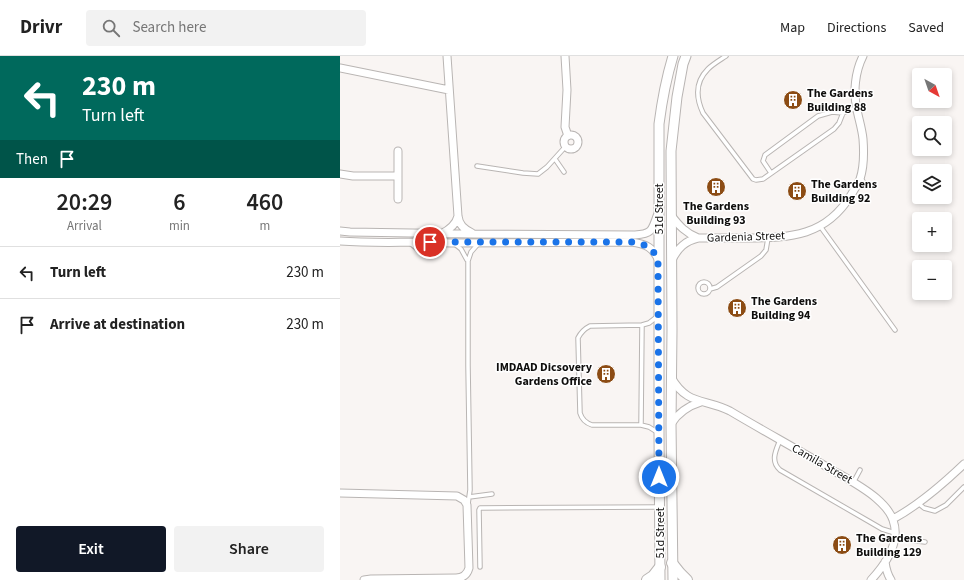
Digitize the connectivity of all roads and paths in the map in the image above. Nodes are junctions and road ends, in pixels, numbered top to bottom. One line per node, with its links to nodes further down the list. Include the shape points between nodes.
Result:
1 (447, 56): 8 (street)
2 (565, 56): 11 (street, via 565,127)
3 (673, 56): 23 (street, 51d Street, via 659,124)
4 (686, 56): 24 (street, 51d Street, via 677,97 671,151)
5 (726, 56): 17 (lane, via 702,77 697,95 699,104 703,113 753,179 760,180)
6 (863, 56): 9 (street, Gardenia Street, via 856,83)
7 (340, 68): 8 (street)
8 (449, 90): 25 (street)
9 (856, 108): 10 (lane); 20 (street, Gardenia Street, via 864,151)
10 (843, 113): 17 (lane, via 834,130); 17 (lane, via 832,112 818,116 765,155 763,161)
11 (568, 136): 12 (street, via 564,141); 12 (street, via 576,137 578,145 574,149)
12 (566, 146): 14 (lane)
13 (398, 151): 19 (street)
14 (555, 159): 15 (lane, via 538,174); 16 (lane)
15 (477, 166)
16 (564, 172)
17 (771, 173)
18 (340, 174): 19 (street)
19 (398, 176): 22 (street)
20 (860, 178): 21 (lane); 26 (street, Gardenia Street, via 847,202)
21 (867, 186)
22 (398, 199)
23 (658, 212): 29 (street, via 654,225 644,234); 37 (street, 51d Street)
24 (671, 215): 30 (street, Gardenia Street, via 683,229); 35 (street, 51d Street)
25 (458, 216): 28 (street, via 453,226); 29 (street, via 463,227)
26 (820, 226): 31 (street, Gardenia Street, via 803,233); 41 (lane)
27 (340, 231): 28 (street)
28 (441, 234): 29 (street)
29 (474, 234)
30 (698, 238): 31 (street, Gardenia Street); 35 (street, Gardenia Street, via 682,245)
31 (768, 238): 38 (lane, via 766,250 761,256 717,287)
32 (340, 240): 33 (street, via 384,243)
33 (451, 242): 34 (street); 36 (lane, via 461,249)
34 (480, 242): 36 (lane, via 471,252); 37 (street, via 641,243 652,250)
35 (672, 260): 42 (street, 51d Street)
36 (468, 261): 56 (lane)
37 (658, 261): 39 (street, 51d Street)
38 (710, 289)
39 (659, 316): 40 (lane); 46 (street, 51d Street)
40 (642, 325): 45 (lane); 45 (lane, via 590,326 580,333 578,338 580,413 584,420 592,425)
41 (895, 330)
42 (671, 377): 43 (street, Camila Street, via 682,392); 44 (street, 51d Street)
43 (701, 402): 44 (street, via 682,411); 47 (street, Camila Street, via 722,407)
44 (671, 424): 64 (street, 51d Street)
45 (641, 425): 46 (lane)
46 (659, 433): 59 (street, 51d Street)
47 (780, 440): 50 (street, Camila Street); 61 (lane, via 774,457 775,466)
48 (964, 464): 57 (street)
49 (860, 470): 50 (lane)
50 (853, 482): 60 (street, Camila Street, via 876,498)
51 (964, 487): 52 (lane)
52 (959, 492): 55 (lane); 57 (lane, via 946,505 935,511 928,510)
53 (340, 493): 58 (street, via 457,496)
54 (492, 494): 56 (lane)
55 (964, 495)
56 (469, 497): 58 (lane)
57 (918, 503): 60 (street)
58 (467, 505): 67 (street, via 469,568 465,576)
59 (660, 507): 65 (lane, via 480,508); 66 (street, 51d Street)
60 (893, 519): 61 (street, Camila Street)
61 (895, 535): 62 (lane); 63 (street, Camila Street)
62 (925, 542)
63 (885, 562): 72 (street, Camila Street); 73 (street)
64 (672, 563): 70 (street, 51d Street); 71 (main road)
65 (480, 567)
66 (660, 567): 68 (main road); 69 (street, 51d Street)
67 (364, 580)
68 (648, 580)
69 (660, 580)
70 (673, 580)
71 (687, 580)
72 (871, 580)
73 (891, 580)

